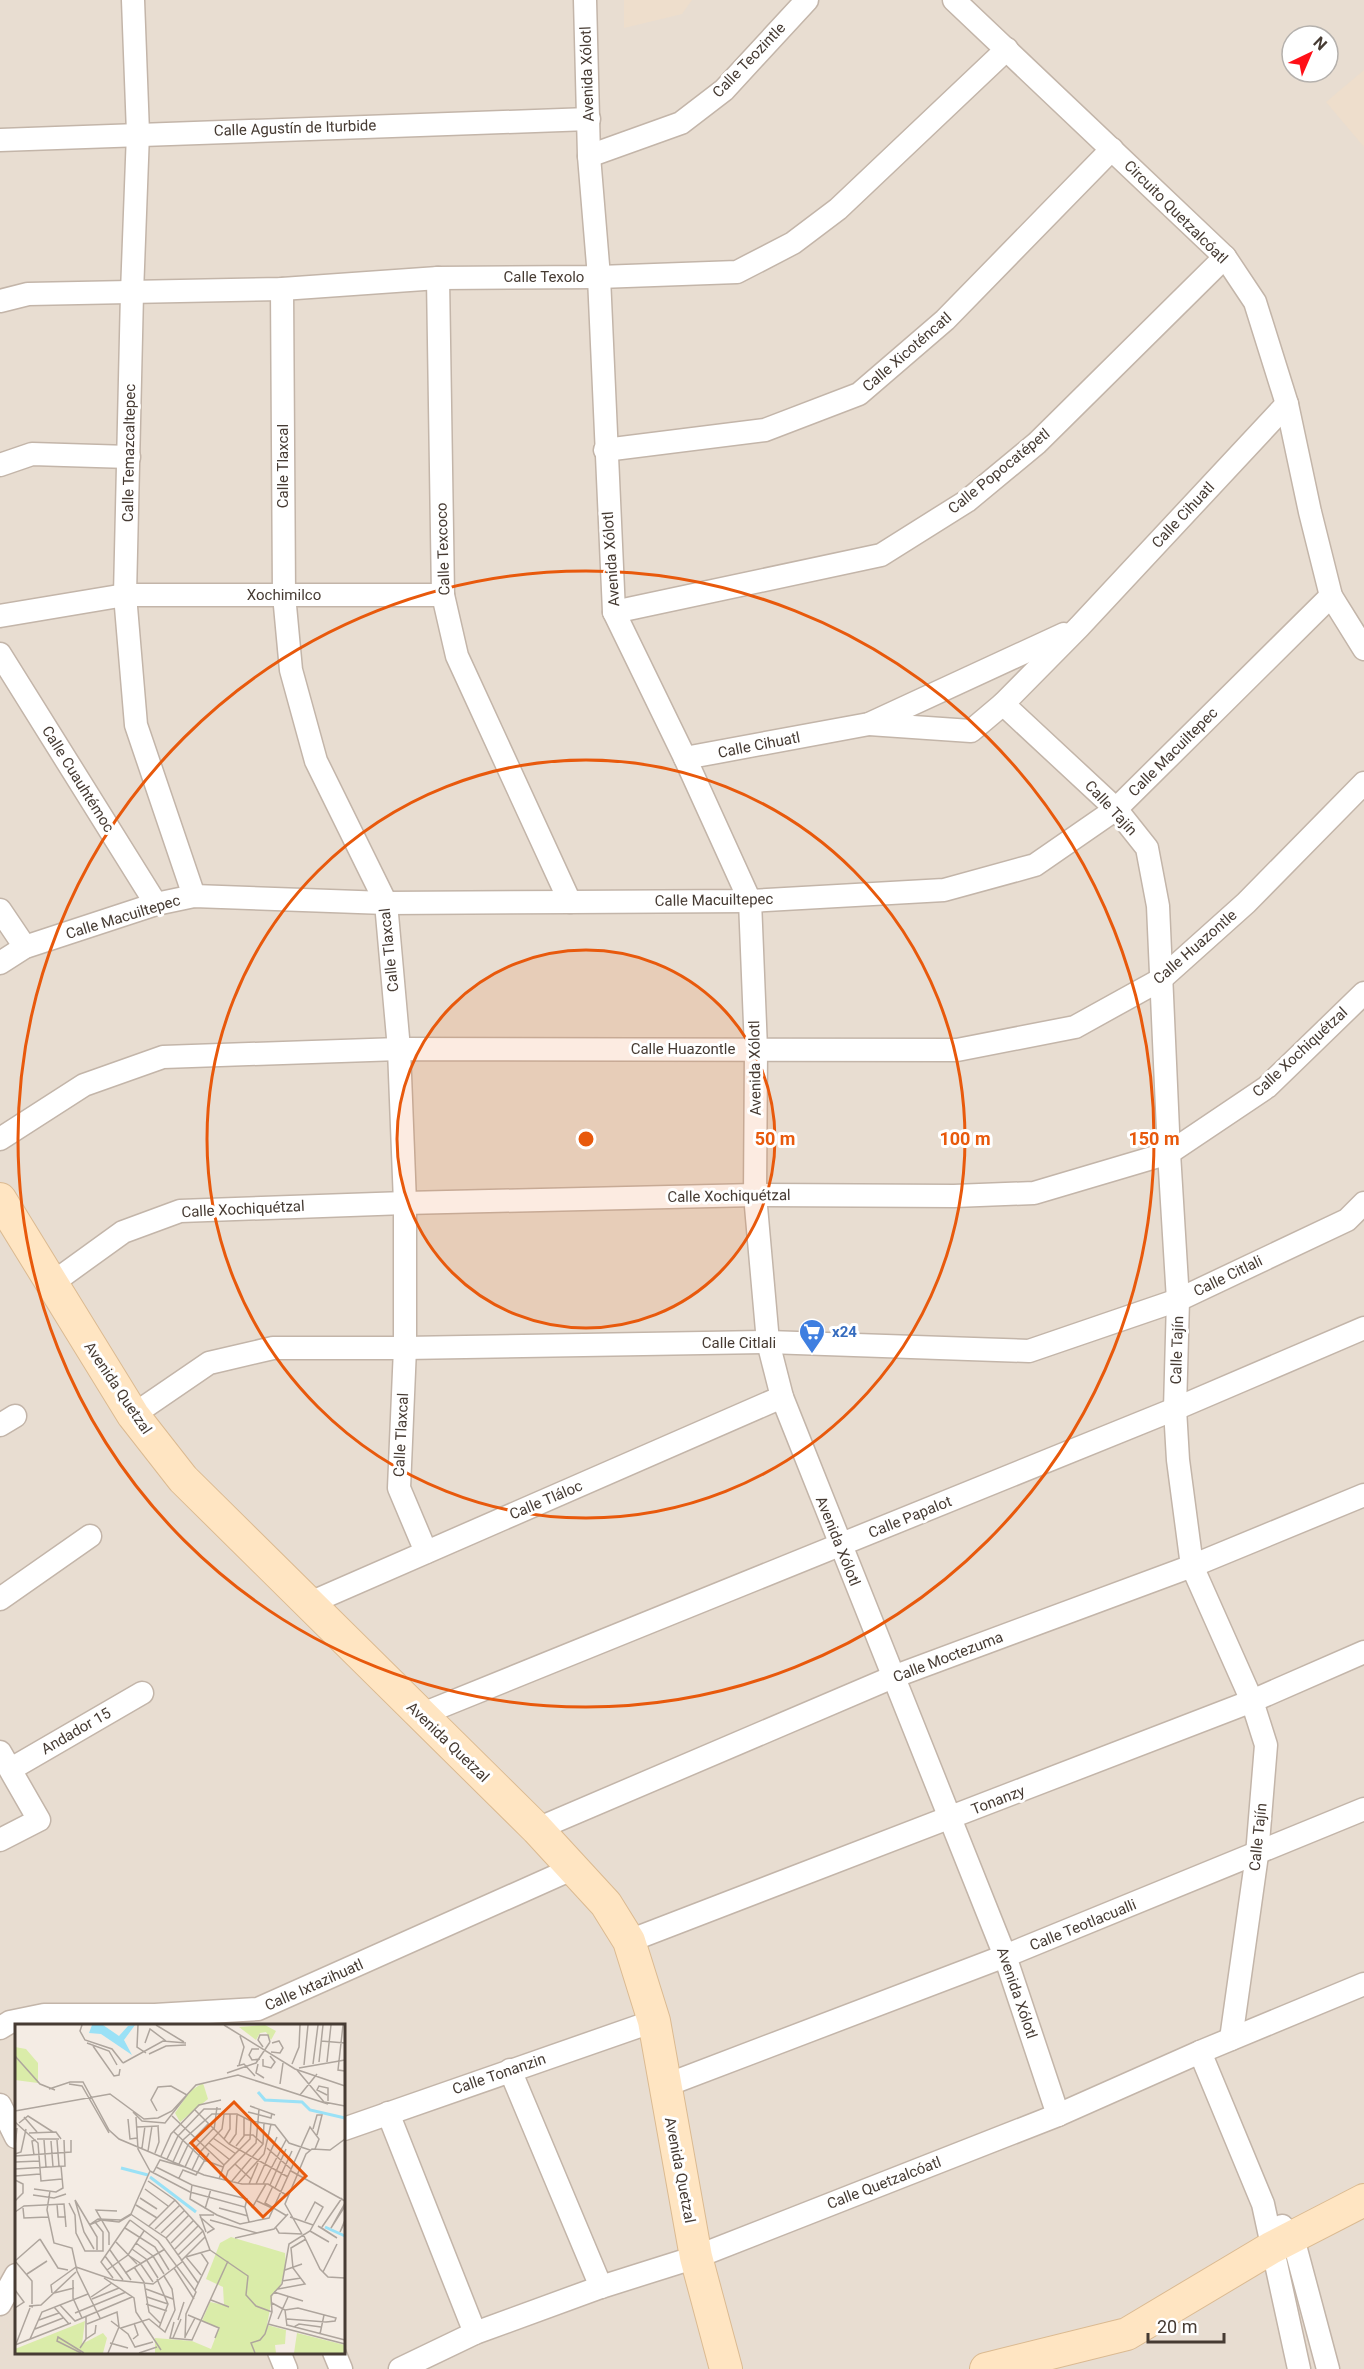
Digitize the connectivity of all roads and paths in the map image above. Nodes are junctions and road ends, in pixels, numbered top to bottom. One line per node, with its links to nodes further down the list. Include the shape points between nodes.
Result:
1 (133, 0): 7 (street, Calle Temazcaltepec)
2 (585, 0): 6 (street, Avenida Xólotl)
3 (807, 0): 10 (street, Calle Teozintle, via 724,90 681,123)
4 (954, 0): 5 (street, Circuito Quetzalcóatl)
5 (1007, 49): 9 (street, Circuito Quetzalcóatl); 12 (street, Calle Texolo, via 838,208 793,243 737,272)
6 (589, 119): 7 (street, Calle Agustín de Iturbide); 10 (street, Avenida Xólotl)
7 (138, 133): 8 (street, Calle Agustín de Iturbide); 15 (street, Calle Temazcaltepec)
8 (0, 140)
9 (1112, 149): 11 (street, Circuito Quetzalcóatl); 18 (street, Calle Xicoténcatl, via 945,320 859,394 765,430)
10 (589, 156): 12 (street, Avenida Xólotl)
11 (1225, 257): 17 (street, Circuito Quetzalcóatl, via 1255,302); 25 (street, Calle Popocatépetl, via 1037,443 967,501 881,555)
12 (599, 277): 13 (street, Calle Texolo); 18 (street, Avenida Xólotl)
13 (438, 278): 14 (street, Calle Texolo); 23 (street, Calle Texcoco)
14 (282, 289): 15 (street, Calle Texolo); 22 (street, Calle Tlaxcal)
15 (132, 293): 16 (street, Calle Texolo, via 27,294); 19 (street, Calle Temazcaltepec)
16 (0, 302)
17 (1287, 404): 24 (street, Circuito Quetzalcóatl); 27 (street, Calle Cihuatl)
18 (605, 450): 25 (street, Avenida Xólotl)
19 (129, 457): 20 (street, via 32,454); 21 (street, Calle Temazcaltepec)
20 (0, 465)
21 (125, 595): 22 (street, Xochimilco); 26 (street, Xochimilco); 35 (street, Calle Temazcaltepec, via 136,725)
22 (284, 595): 23 (street, Xochimilco); 38 (street, Calle Tlaxcal, via 291,670 316,761)
23 (443, 595): 37 (street, Calle Texcoco, via 457,657)
24 (1331, 596): 28 (street, Circuito Quetzalcóatl); 34 (street, Calle Macuiltepec)
25 (614, 612): 32 (street, Avenida Xólotl)
26 (0, 616)
27 (1079, 627): 30 (street, Calle Cihuatl); 31 (street, Calle Cihuatl)
28 (1364, 649)
29 (0, 654): 39 (street, Calle Cuauhtémoc)
30 (1003, 704): 31 (street, Calle Cihuatl, via 971,731); 34 (street, Calle Tajín)
31 (869, 724): 32 (street, Calle Cihuatl)
32 (686, 758): 36 (street, Avenida Xólotl)
33 (1364, 783): 43 (street, Calle Huazontle, via 1246,903)
34 (1116, 808): 36 (street, Calle Macuiltepec, via 1035,865 944,890); 43 (street, Calle Tajín, via 1147,848 1158,906)
35 (194, 896): 38 (street, Calle Macuiltepec); 39 (street, Calle Macuiltepec)
36 (750, 901): 37 (street, Calle Macuiltepec); 46 (street, Avenida Xólotl)
37 (570, 902): 38 (street, Calle Macuiltepec)
38 (386, 903): 45 (street, Calle Tlaxcal)
39 (156, 904): 41 (street, Calle Macuiltepec)
40 (0, 910): 41 (street)
41 (25, 947): 42 (street, Calle Macuiltepec)
42 (0, 963)
43 (1160, 980): 46 (street, Calle Huazontle, via 1075,1027 957,1050); 48 (street, Calle Tajín)
44 (1364, 993): 48 (street, Calle Xochiquétzal, via 1267,1087)
45 (399, 1049): 46 (street, Calle Huazontle); 47 (street, Calle Huazontle, via 163,1057 84,1085); 51 (street, Calle Tlaxcal)
46 (756, 1049): 49 (street, Avenida Xólotl)
47 (0, 1139)
48 (1169, 1153): 49 (street, Calle Xochiquétzal, via 1034,1193); 54 (street, Calle Tajín)
49 (755, 1195): 51 (street, Calle Xochiquétzal); 56 (street, Avenida Xólotl)
50 (0, 1199): 53 (street, Avenida Quetzal)
51 (405, 1203): 53 (street, Calle Xochiquétzal, via 180,1211 123,1232); 57 (street, Calle Tlaxcal)
52 (1364, 1203): 54 (street, Calle Citlali, via 1347,1220)
53 (51, 1284): 60 (street, Avenida Quetzal)
54 (1178, 1300): 56 (street, Calle Citlali, via 1029,1351); 59 (street, Calle Tajín)
55 (1364, 1328): 59 (street, Calle Papalot)
56 (768, 1342): 57 (street, Calle Citlali); 58 (street, Avenida Xólotl)
57 (405, 1348): 60 (street, Calle Citlali, via 273,1348 209,1363); 64 (street, Calle Tlaxcal, via 399,1488)
58 (782, 1397): 63 (street, Avenida Xólotl); 64 (street, Calle Tláloc)
59 (1175, 1409): 63 (street, Calle Papalot); 65 (street, Calle Tajín)
60 (133, 1415): 67 (street, Avenida Quetzal, via 183,1479)
61 (1364, 1495): 65 (street, Calle Moctezuma)
62 (90, 1536): 66 (street)
63 (840, 1546): 69 (street, Avenida Xólotl); 72 (street, Calle Papalot)
64 (426, 1552): 67 (street, Calle Tláloc)
65 (1192, 1566): 69 (street, Calle Moctezuma); 71 (street, Calle Tajín)
66 (0, 1599)
67 (310, 1603): 72 (street, Avenida Quetzal)
68 (1364, 1652): 71 (street, Tonanzy)
69 (893, 1677): 75 (street, Avenida Xólotl); 76 (street, Calle Moctezuma)
70 (142, 1693): 73 (street, Andador 15)
71 (1252, 1701): 75 (street, Tonanzy); 78 (street, Calle Tajín, via 1266,1744)
72 (420, 1715): 76 (street, Avenida Quetzal)
73 (5, 1760): 77 (street, via 39,1820)
74 (1364, 1809): 78 (street, Calle Teotlacualli)
75 (952, 1818): 80 (street, Tonanzy); 81 (street, Avenida Xólotl)
76 (537, 1829): 79 (street, Avenida Quetzal)
77 (0, 1840)
78 (1257, 1855): 81 (street, Calle Teotlacualli); 86 (street, Calle Tajín)
79 (574, 1868): 80 (street, Avenida Quetzal, via 606,1904); 83 (street, Calle Ixtazihuatl, via 258,2010)
80 (629, 1941): 84 (street, Avenida Quetzal)
81 (1005, 1956): 89 (street, Calle Teotlacualli); 92 (street, Avenida Xólotl)
82 (1364, 1984): 86 (street, Calle Quetzalcóatl)
83 (156, 2020): 85 (street, Calle Ixtazihuatl, via 44,2015)
84 (654, 2021): 88 (street, Calle Tonanzin); 89 (street, Avenida Quetzal)
85 (0, 2028)
86 (1232, 2039): 87 (street, Calle Quetzalcóatl)
87 (1200, 2052): 92 (street, Calle Quetzalcóatl); 96 (street)
88 (510, 2070): 91 (street, Calle Tonanzin); 99 (street)
89 (664, 2086): 97 (street, Avenida Quetzal)
90 (0, 2105): 94 (street)
91 (388, 2113): 93 (street, Calle Tonanzin); 101 (street)
92 (1058, 2115): 97 (street, Calle Quetzalcóatl)
93 (345, 2129)
94 (15, 2135)
95 (1364, 2200): 96 (street)
96 (1282, 2243): 108 (street, via 1127,2334); 109 (street); 110 (street)
97 (696, 2257): 99 (street, Calle Quetzalcóatl); 107 (street, Avenida Quetzal)
98 (15, 2277): 100 (street)
99 (601, 2287): 101 (street, Calle Quetzalcóatl)
100 (0, 2304)
101 (475, 2333): 106 (street, Calle Quetzalcóatl)
102 (280, 2354): 104 (street)
103 (335, 2354): 105 (street)
104 (286, 2369)
105 (341, 2369)
106 (400, 2369)
107 (726, 2369)
108 (986, 2369)
109 (1299, 2369)
110 (1328, 2369)

